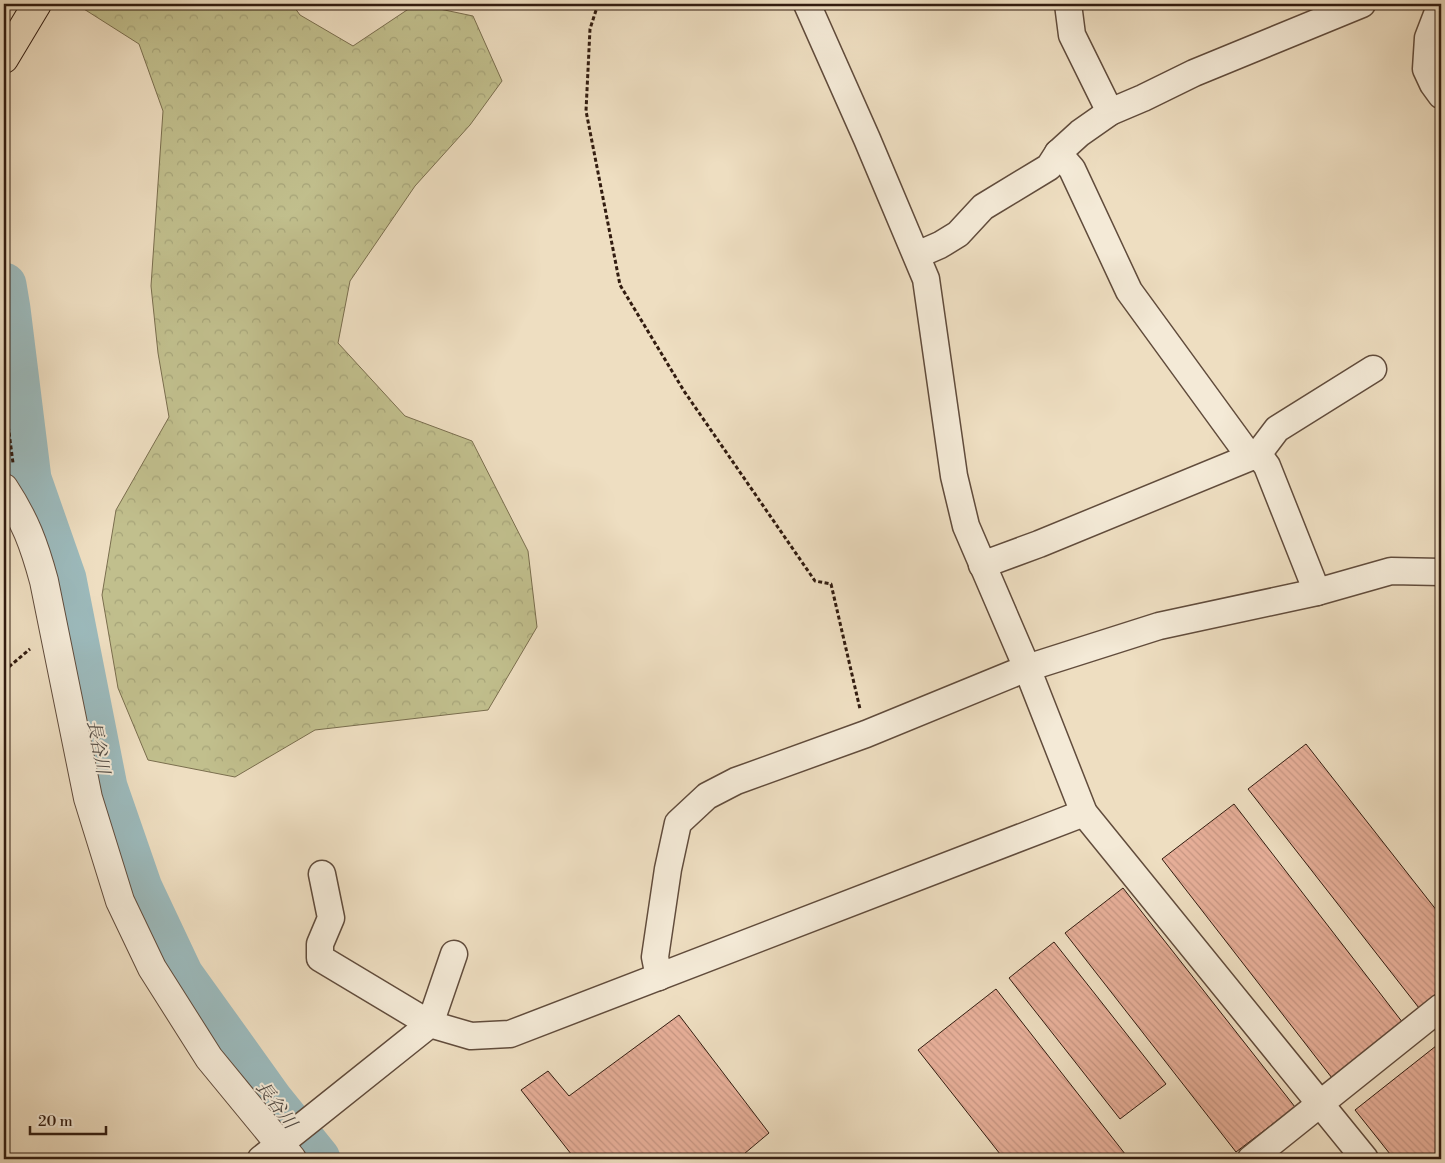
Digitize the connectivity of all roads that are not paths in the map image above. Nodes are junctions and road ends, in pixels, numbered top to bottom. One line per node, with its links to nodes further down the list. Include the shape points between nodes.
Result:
1 (37, 4): 6 (main road)
2 (807, 4): 10 (street)
3 (1068, 4): 8 (street, via 1072,36)
4 (1362, 4): 8 (street, via 1194,72)
5 (1441, 4): 7 (street, via 1428,38 1426,69)
6 (4, 59)
7 (1441, 95)
8 (1110, 112): 9 (street, via 1080,132)
9 (1058, 153): 10 (street, via 1049,166 983,207 958,234); 12 (street, via 1072,169 1129,291)
10 (917, 256): 14 (street, via 926,279 954,476 966,526)
11 (1374, 369): 12 (street, via 1277,429)
12 (1254, 456): 14 (street); 16 (street, via 1266,466)
13 (9, 480): 25 (street, via 35,547 44,581 88,798 120,901 152,968 209,1058)
14 (982, 565): 17 (street)
15 (1441, 572): 16 (street, via 1391,571)
16 (1317, 592): 17 (street, via 1159,626)
17 (1027, 668): 18 (street); 21 (street, via 866,734 736,781 707,796 678,824 655,958)
18 (1084, 812): 21 (street); 24 (street)
19 (322, 874): 23 (street, via 331,918 320,944 320,958)
20 (454, 954): 23 (street)
21 (659, 977): 23 (street, via 510,1034 471,1036)
22 (1441, 1007): 24 (street)
23 (430, 1024): 25 (street)
24 (1321, 1104): 26 (street); 27 (street)
25 (286, 1145)
26 (1251, 1159)
27 (1365, 1159)

